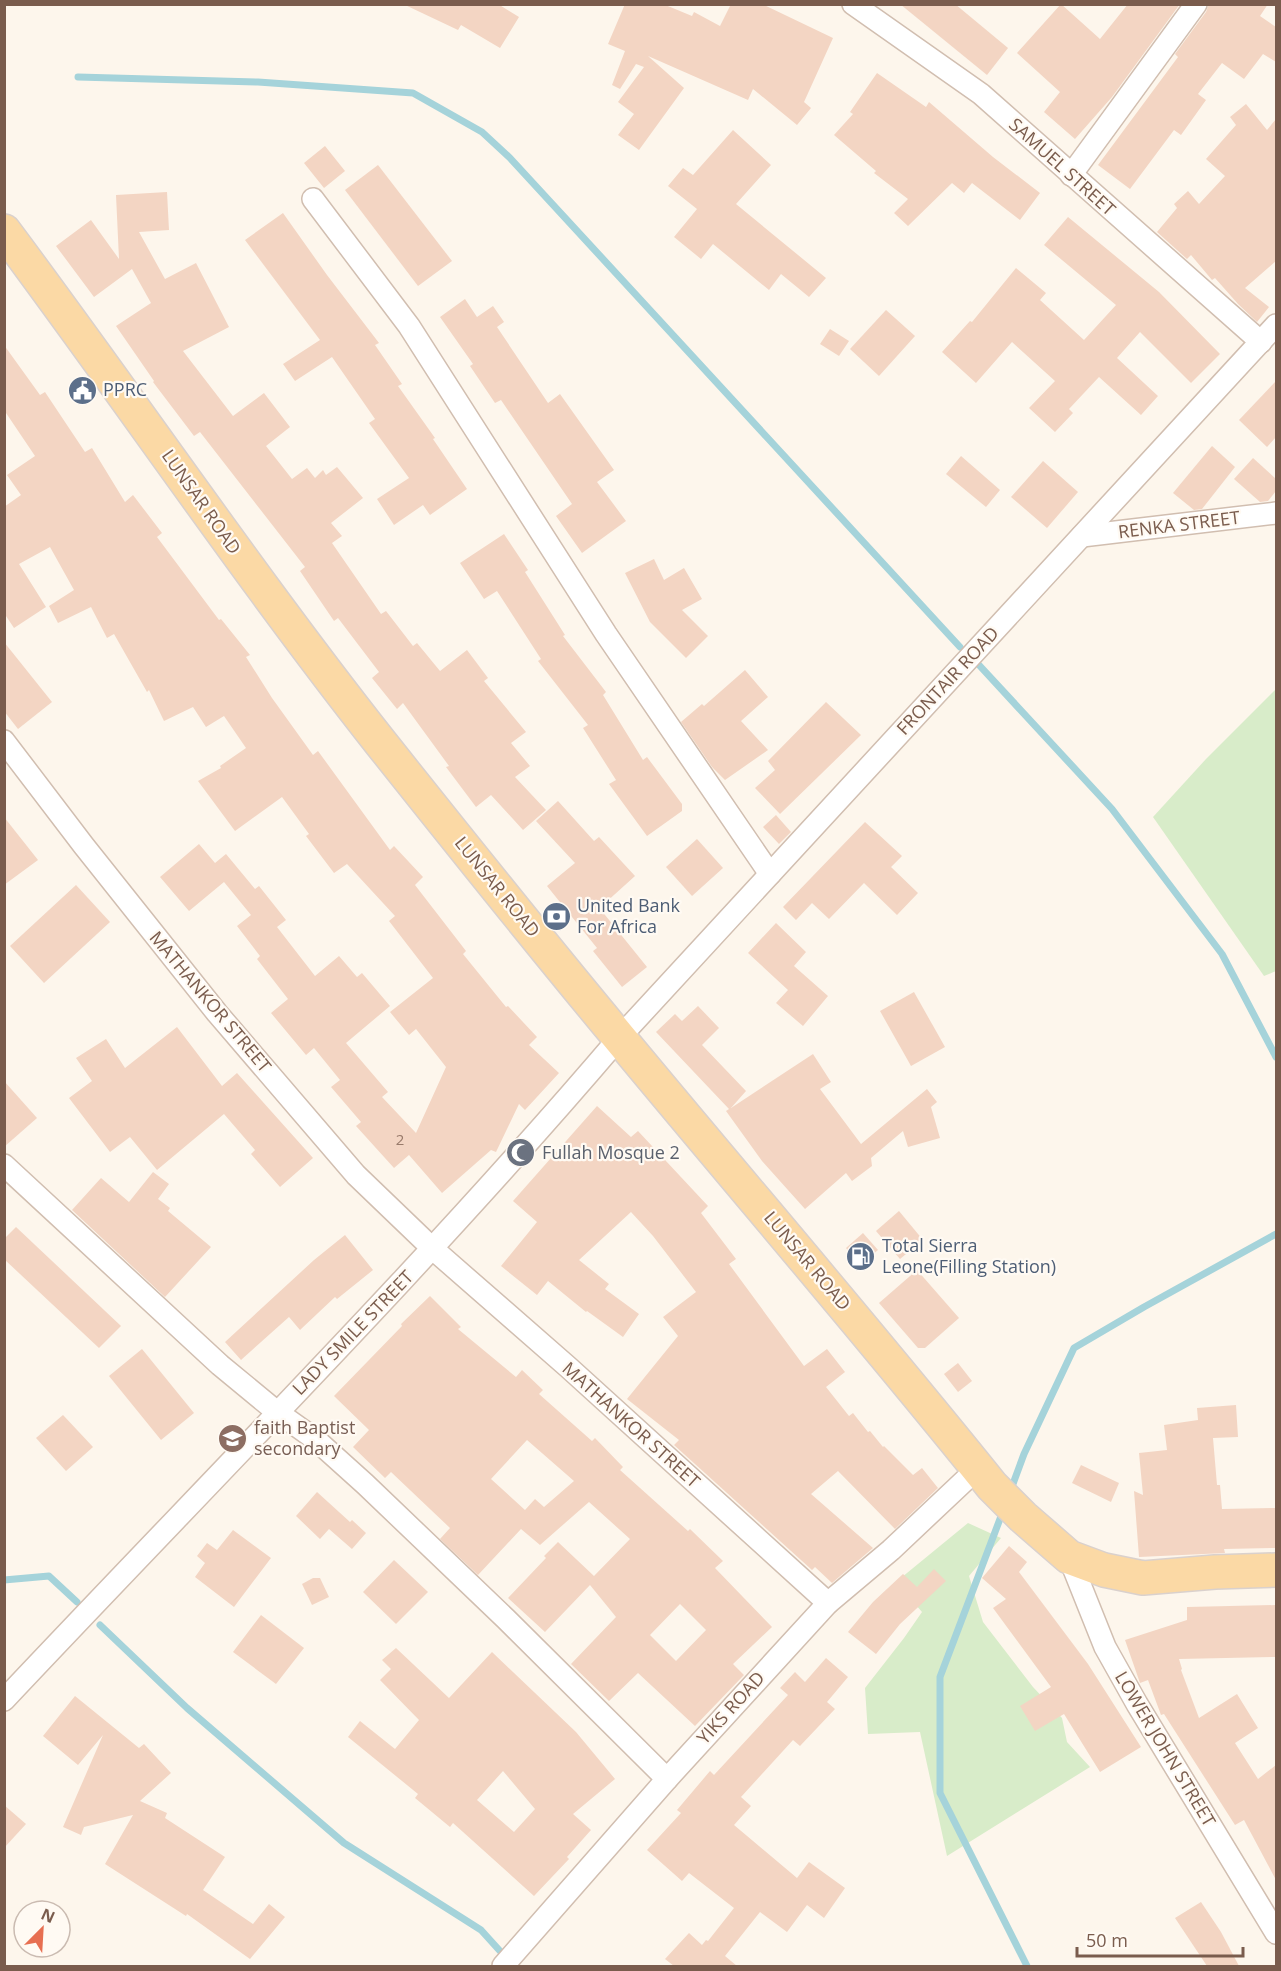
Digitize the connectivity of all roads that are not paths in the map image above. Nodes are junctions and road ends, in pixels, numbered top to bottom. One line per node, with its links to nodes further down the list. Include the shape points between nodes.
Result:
1 (853, 4): 3 (street, SAMUEL STREET, via 981,94)
2 (1196, 4): 3 (street)
3 (1071, 174): 7 (street, SAMUEL STREET)
4 (313, 200): 11 (street, via 409,326 606,634)
5 (4, 231): 12 (main road, LUNSAR ROAD, via 270,600)
6 (1276, 325): 7 (street, FRONTAIR ROAD)
7 (1261, 342): 9 (street, FRONTAIR ROAD)
8 (1276, 513): 9 (street, RENKA STREET)
9 (1082, 536): 11 (street, FRONTAIR ROAD)
10 (4, 741): 14 (street, MATHANKOR STREET, via 217,1013 356,1175)
11 (770, 874): 12 (street, FRONTAIR ROAD)
12 (619, 1038): 14 (street, LADY SMILE STREET); 16 (main road, LUNSAR ROAD)
13 (4, 1165): 15 (street, via 220,1365)
14 (433, 1249): 15 (street, LADY SMILE STREET); 19 (street, MATHANKOR STREET)
15 (277, 1412): 20 (street, LADY SMILE STREET); 21 (street, via 315,1439 365,1484)
16 (985, 1477): 17 (main road, LUNSAR ROAD); 19 (street, YIKS ROAD)
17 (1069, 1557): 18 (main road, via 1143,1578); 22 (street, LOWER JOHN STREET, via 1105,1647)
18 (1276, 1570)
19 (828, 1603): 21 (street, YIKS ROAD)
20 (4, 1700)
21 (667, 1779): 23 (street, YIKS ROAD)
22 (1275, 1929)
23 (503, 1966)

